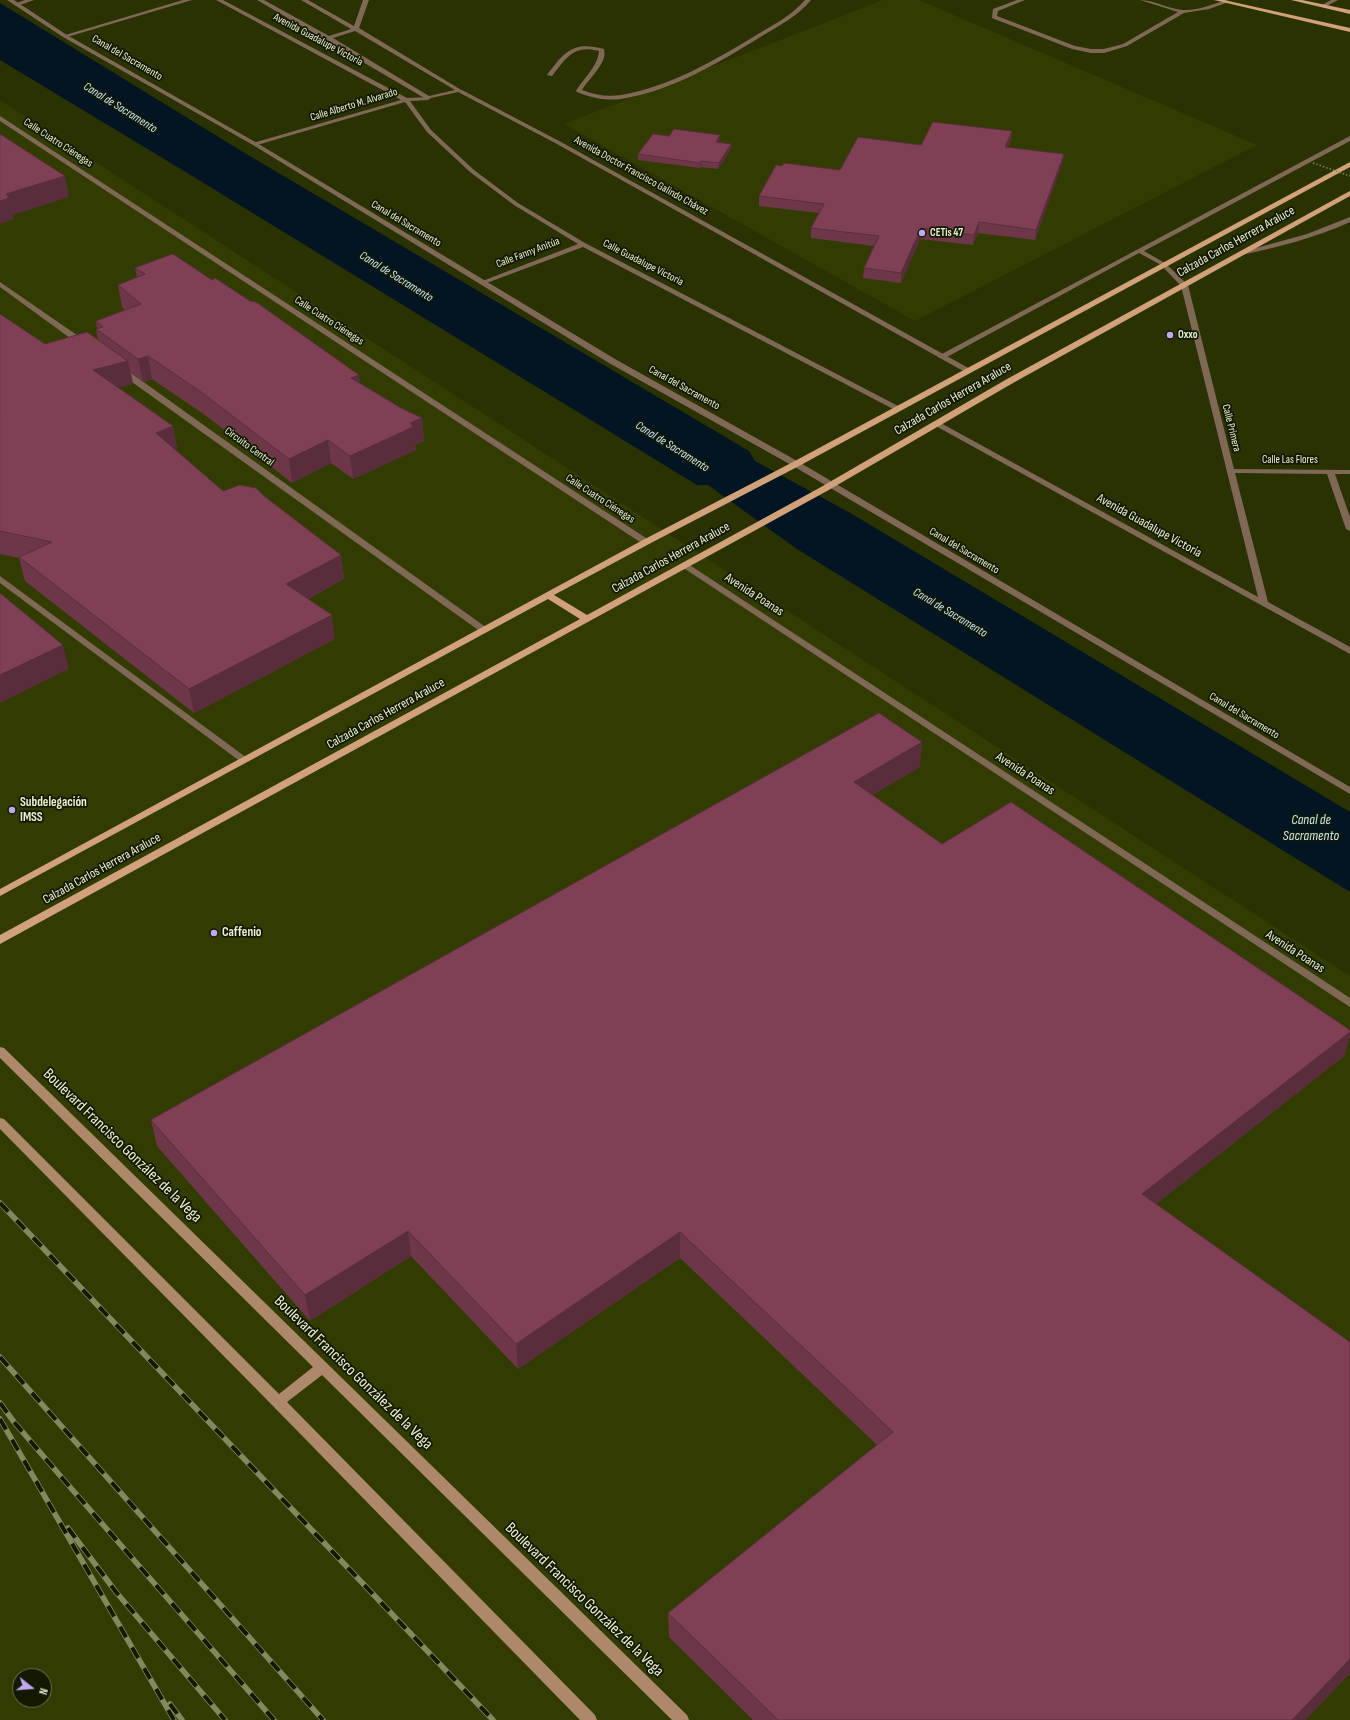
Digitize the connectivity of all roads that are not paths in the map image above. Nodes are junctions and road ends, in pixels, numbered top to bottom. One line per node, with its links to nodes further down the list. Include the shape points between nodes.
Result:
1 (31, 0): 13 (street)
2 (189, 0): 20 (street)
3 (219, 0): 25 (street, Avenida Guadalupe Victoria)
4 (260, 0): 21 (street)
5 (304, 0): 18 (street, Avenida Doctor Francisco Galindo Chávez)
6 (366, 0): 18 (street)
7 (808, 0): 22 (street, via 796,13 738,49 687,76 636,93 608,98 591,96 579,91 603,54 602,50 595,48 578,46 572,49)
8 (1022, 0): 16 (street, via 995,10 994,17 1074,48 1091,51 1104,51 1125,45)
9 (1143, 0): 16 (street)
10 (1217, 0): 14 (main road)
11 (1294, 0): 15 (main road)
12 (1335, 0): 15 (street)
13 (14, 2): 20 (street, Canal del Sacramento)
14 (1226, 2): 16 (street); 19 (main road)
15 (1323, 6): 17 (main road)
16 (1184, 12)
17 (1350, 12)
18 (356, 29): 21 (street); 23 (street, Avenida Doctor Francisco Galindo Chávez)
19 (1350, 30)
20 (65, 36): 28 (street, Canal del Sacramento)
21 (328, 38): 24 (street)
22 (550, 75)
23 (460, 91): 24 (street, Calle Alberto M. Alvarado); 40 (street, Avenida Doctor Francisco Galindo Chávez)
24 (428, 98): 25 (street, Calle Alberto M. Alvarado)
25 (406, 100): 28 (street, Calle Alberto M. Alvarado); 32 (street, Calle Guadalupe Victoria, via 429,131 472,171 516,204)
26 (0, 118): 51 (street, Calle Cuatro Ciénegas)
27 (1350, 138): 33 (street)
28 (255, 144): 36 (street, Canal del Sacramento)
29 (1350, 164): 35 (main road, Calzada Carlos Herrera Araluce)
30 (1350, 193): 34 (main road, Calzada Carlos Herrera Araluce)
31 (1350, 220): 34 (street, via 1287,244)
32 (583, 244): 36 (street, Calle Fanny Anitúa); 43 (street, Calle Guadalupe Victoria)
33 (1140, 251): 35 (street, Calle Primera); 40 (street)
34 (1241, 253): 38 (main road, Calzada Carlos Herrera Araluce)
35 (1163, 264): 38 (street, Calle Primera); 42 (main road, Calzada Carlos Herrera Araluce)
36 (482, 283): 45 (street, Canal del Sacramento, via 612,361)
37 (0, 284): 39 (street)
38 (1184, 286): 44 (main road, Calzada Carlos Herrera Araluce); 46 (street, Calle Primera)
39 (90, 348)
40 (942, 356): 42 (street, Avenida Doctor Francisco Galindo Chávez)
41 (116, 367): 57 (street, Circuito Central)
42 (968, 370): 43 (main road, Calzada Carlos Herrera Araluce)
43 (898, 408): 45 (main road, Calzada Carlos Herrera Araluce)
44 (936, 424): 49 (main road, Calzada Carlos Herrera Araluce); 55 (street, Avenida Guadalupe Victoria)
45 (796, 464): 49 (street, Canal del Sacramento); 51 (main road, Calzada Carlos Herrera Araluce)
46 (1230, 471): 47 (street, Calle Las Flores); 55 (street, Calle Primera)
47 (1330, 471): 48 (street, Calle Las Flores); 50 (street)
48 (1350, 472)
49 (827, 487): 52 (main road, Calzada Carlos Herrera Araluce); 60 (street, Canal del Sacramento)
50 (1350, 529)
51 (646, 542): 54 (main road, Calzada Carlos Herrera Araluce)
52 (685, 565): 56 (main road, Calzada Carlos Herrera Araluce); 63 (street, Avenida Poanas)
53 (0, 579): 59 (street)
54 (548, 595): 56 (main road); 57 (main road, Calzada Carlos Herrera Araluce)
55 (1264, 604): 58 (street, Avenida Guadalupe Victoria)
56 (587, 619): 62 (main road, Calzada Carlos Herrera Araluce)
57 (484, 630): 59 (main road, Calzada Carlos Herrera Araluce)
58 (1350, 651)
59 (244, 760): 61 (main road, Calzada Carlos Herrera Araluce)
60 (1350, 791)
61 (0, 892)
62 (0, 940)
63 (1350, 1003)
64 (0, 1051): 66 (main road, Boulevard Francisco González de la Vega)
65 (0, 1122): 67 (main road)
66 (322, 1367): 67 (main road); 69 (main road, Boulevard Francisco González de la Vega)
67 (278, 1402): 68 (main road)
68 (590, 1720)
69 (682, 1720)

